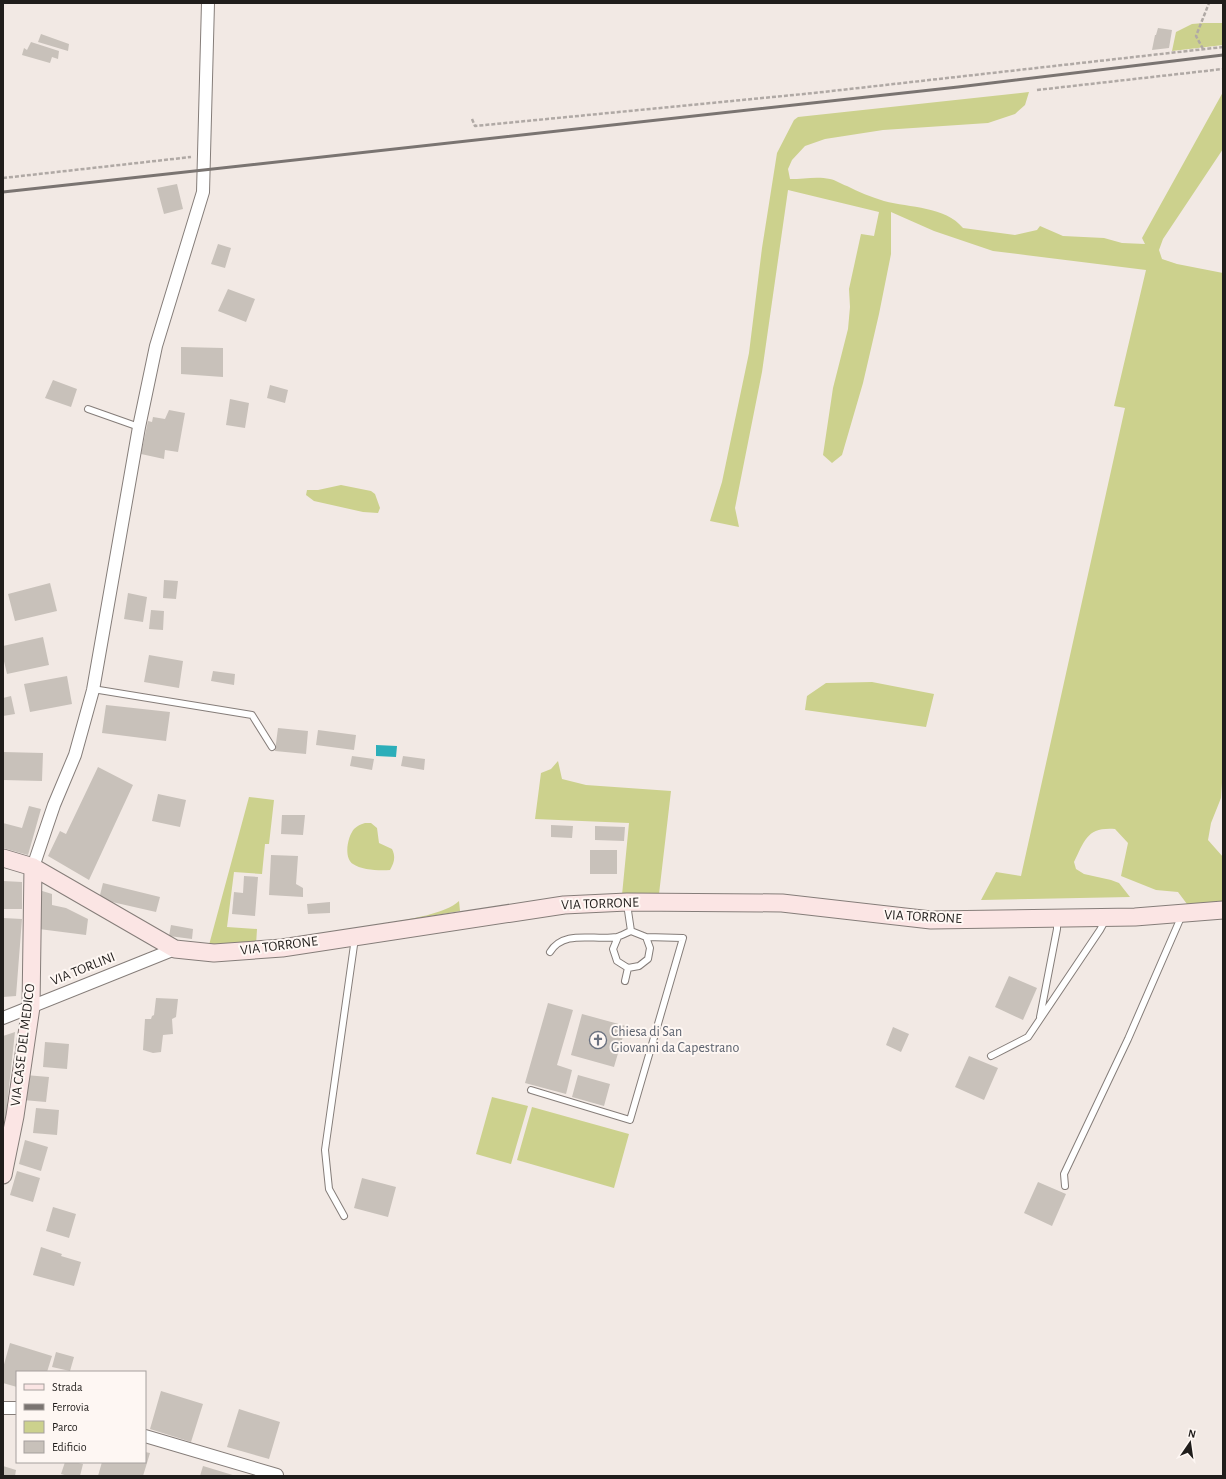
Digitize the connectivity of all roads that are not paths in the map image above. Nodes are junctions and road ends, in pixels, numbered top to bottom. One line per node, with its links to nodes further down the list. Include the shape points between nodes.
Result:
1 (208, 3): 3 (street, via 203,192 156,346)
2 (88, 409): 3 (lane)
3 (139, 427): 4 (street)
4 (93, 690): 5 (lane, via 252,715); 7 (street, via 75,755 54,805)
5 (272, 747)
6 (3, 858): 7 (main road, VIA TORRONE)
7 (33, 867): 17 (main road, VIA TORRONE); 21 (main road, VIA CASE DEL MEDICO)
8 (627, 902): 12 (main road, VIA TORRONE, via 782,903 931,920); 13 (lane); 14 (main road, VIA TORRONE, via 564,905)
9 (1223, 910): 10 (main road, VIA TORRONE)
10 (1183, 913): 11 (main road, VIA TORRONE); 27 (lane, via 1128,1039 1064,1174)
11 (1107, 917): 12 (main road, VIA TORRONE); 23 (lane)
12 (1056, 918): 23 (lane, via 1057,929)
13 (631, 931): 15 (lane); 16 (lane)
14 (355, 936): 17 (main road, VIA TORRONE, via 282,948 214,953); 28 (lane, via 325,1150 329,1189)
15 (618, 937): 18 (lane, via 565,938); 19 (lane, via 613,949 617,961)
16 (646, 937): 19 (lane, via 650,948 648,959 639,966); 25 (lane, via 683,938 630,1120)
17 (175, 949): 21 (street, VIA TORLINI)
18 (550, 952)
19 (628, 968): 20 (lane)
20 (625, 981)
21 (31, 1006): 22 (street, VIA TORLINI); 26 (main road, VIA CASE DEL MEDICO, via 15,1116)
22 (3, 1018)
23 (1039, 1020): 24 (lane, via 1028,1037)
24 (991, 1056)
25 (531, 1090)
26 (3, 1175)
27 (1065, 1186)
28 (344, 1216)
29 (3, 1408): 30 (street)
30 (16, 1408)
31 (146, 1436): 32 (street)
32 (277, 1475)

